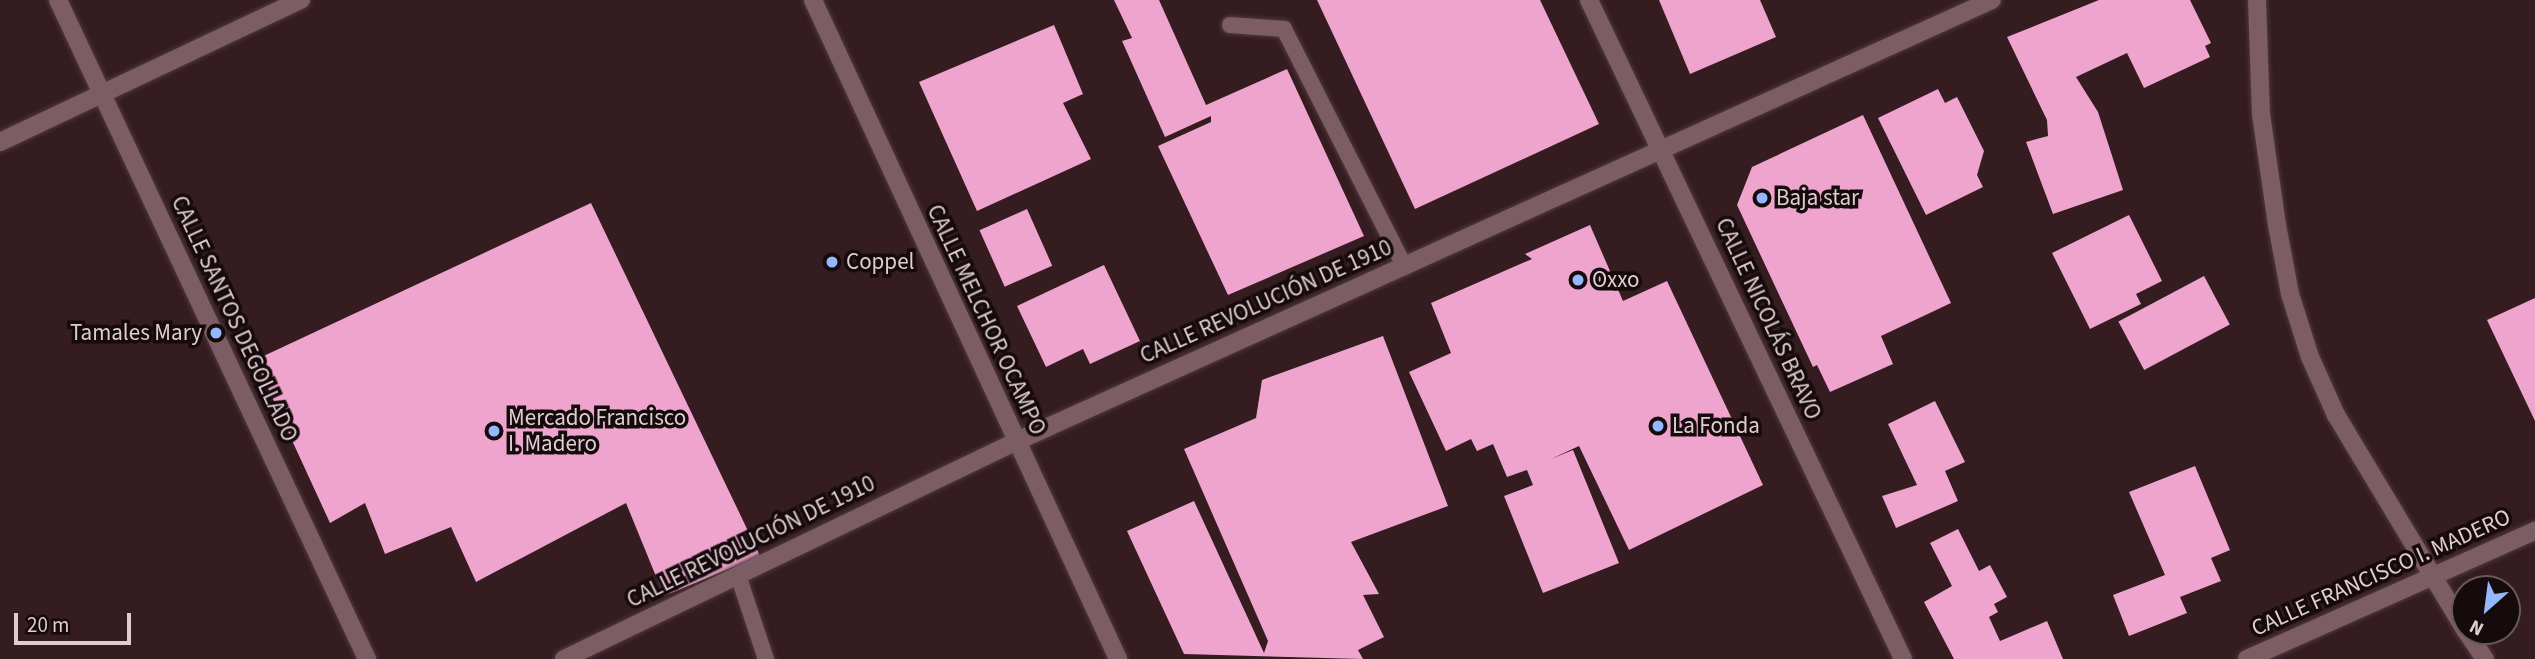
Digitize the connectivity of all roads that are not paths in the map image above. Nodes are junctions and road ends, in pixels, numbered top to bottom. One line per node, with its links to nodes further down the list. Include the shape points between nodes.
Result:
1 (58, 0): 8 (street, CALLE SANTOS DEGOLLADO)
2 (302, 0): 8 (street)
3 (813, 0): 12 (street, CALLE MELCHOR OCAMPO)
4 (1589, 0): 10 (street, CALLE NICOLÁS BRAVO)
5 (1992, 0): 10 (street, CALLE REVOLUCIÓN DE 1910)
6 (2257, 0): 15 (street, via 2262,114 2290,294 2336,415)
7 (1230, 25): 11 (lane, via 1284,29)
8 (102, 94): 9 (street); 17 (street, CALLE SANTOS DEGOLLADO)
9 (0, 142)
10 (1662, 152): 11 (street, CALLE REVOLUCIÓN DE 1910); 21 (street, CALLE NICOLÁS BRAVO)
11 (1405, 267): 12 (street, CALLE REVOLUCIÓN DE 1910)
12 (1015, 442): 14 (street, CALLE REVOLUCIÓN DE 1910); 20 (street, CALLE MELCHOR OCAMPO)
13 (2535, 531): 15 (street, CALLE FRANCISCO I. MADERO)
14 (738, 575): 18 (street, CALLE REVOLUCIÓN DE 1910); 19 (lane)
15 (2431, 581): 16 (street); 22 (street, CALLE FRANCISCO I. MADERO)
16 (2451, 610)
17 (367, 659)
18 (564, 659)
19 (766, 659)
20 (1118, 659)
21 (1903, 659)
22 (2247, 659)

